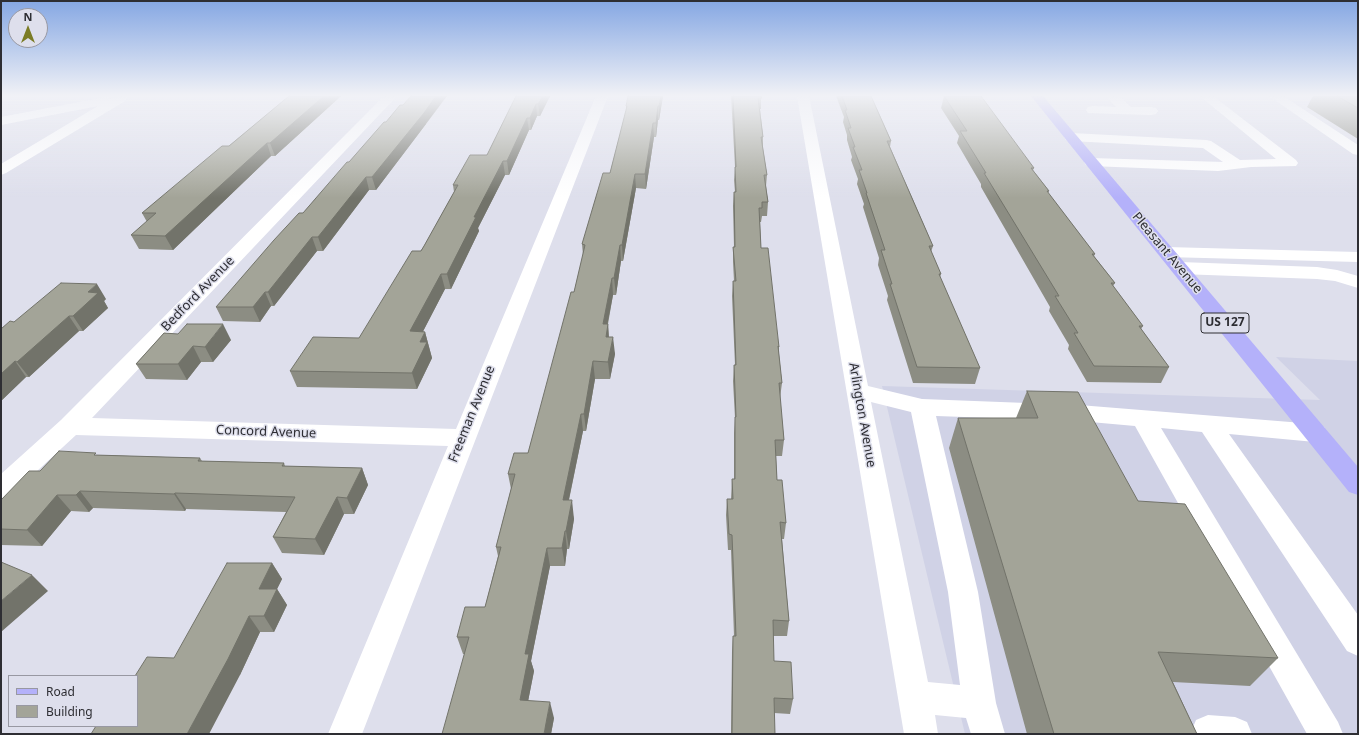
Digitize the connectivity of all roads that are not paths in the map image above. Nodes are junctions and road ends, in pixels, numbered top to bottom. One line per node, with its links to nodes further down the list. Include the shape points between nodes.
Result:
1 (70, 130): 12 (street)
2 (359, 130): 21 (street, Bedford Avenue)
3 (588, 130): 23 (street, Freeman Avenue)
4 (809, 130): 17 (street, Arlington Avenue)
5 (1065, 130): 8 (main road, Pleasant Avenue / US 127)
6 (1250, 130): 11 (street, via 1291,163)
7 (1327, 130): 9 (street)
8 (1071, 137): 10 (main road, Pleasant Avenue / US 127); 11 (street, via 1206,144)
9 (1358, 151)
10 (1092, 162): 11 (street, via 1218,167); 13 (main road, Pleasant Avenue / US 127)
11 (1236, 164)
12 (1, 170)
13 (1166, 252): 14 (street); 15 (main road, Pleasant Avenue / US 127)
14 (1358, 257)
15 (1180, 268): 16 (street, via 1317,273); 22 (main road, Pleasant Avenue / US 127)
16 (1358, 282)
17 (858, 391): 18 (street); 27 (street, Arlington Avenue)
18 (922, 406): 19 (street, via 1079,413); 28 (street, via 963,592)
19 (1143, 419): 20 (street); 34 (street)
20 (1209, 424): 22 (street); 26 (street)
21 (70, 426): 23 (street, Concord Avenue); 25 (street, Bedford Avenue)
22 (1315, 433): 24 (main road, Pleasant Avenue / US 127)
23 (463, 438): 29 (street, Freeman Avenue)
24 (1356, 479)
25 (1, 489)
26 (1358, 641)
27 (914, 698): 28 (street); 30 (street, Arlington Avenue)
28 (979, 703): 31 (street)
29 (345, 734)
30 (921, 734)
31 (988, 734)
32 (1210, 734): 33 (street, via 1208,732)
33 (1235, 734)
34 (1326, 734)

